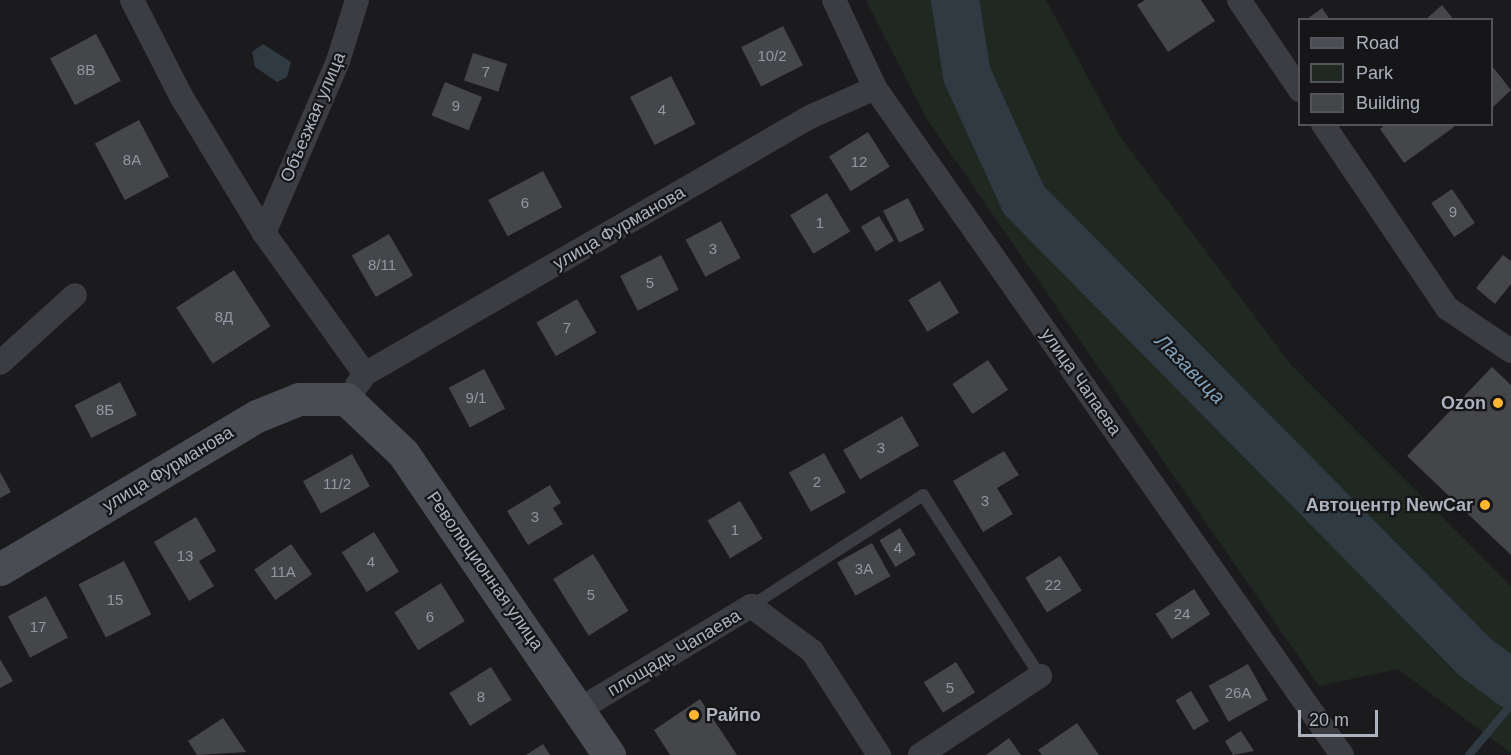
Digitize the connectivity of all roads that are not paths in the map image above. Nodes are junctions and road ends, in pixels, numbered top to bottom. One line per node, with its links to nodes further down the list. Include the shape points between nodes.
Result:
1 (132, 0): 8 (street, via 181,96)
2 (357, 0): 8 (street, Объезжая улица, via 338,61)
3 (834, 0): 5 (street, улица Чапаева)
4 (1239, 0): 6 (street)
5 (875, 88): 12 (street, улица Фурманова, via 810,117); 20 (street, улица Чапаева)
6 (1298, 88)
7 (1324, 126): 10 (street, via 1447,308)
8 (264, 233): 12 (street)
9 (75, 295): 11 (street)
10 (1511, 351)
11 (0, 363)
12 (356, 387): 13 (main road, улица Фурманова, via 299,399 257,416); 16 (main road, Революционная улица)
13 (0, 569)
14 (751, 606): 15 (lane, via 923,495); 16 (street, площадь Чапаева); 18 (street, площадь Чапаева, via 812,651)
15 (1040, 675): 19 (street)
16 (580, 709): 17 (main road, Революционная улица)
17 (609, 755)
18 (879, 755)
19 (920, 755)
20 (1342, 755)

